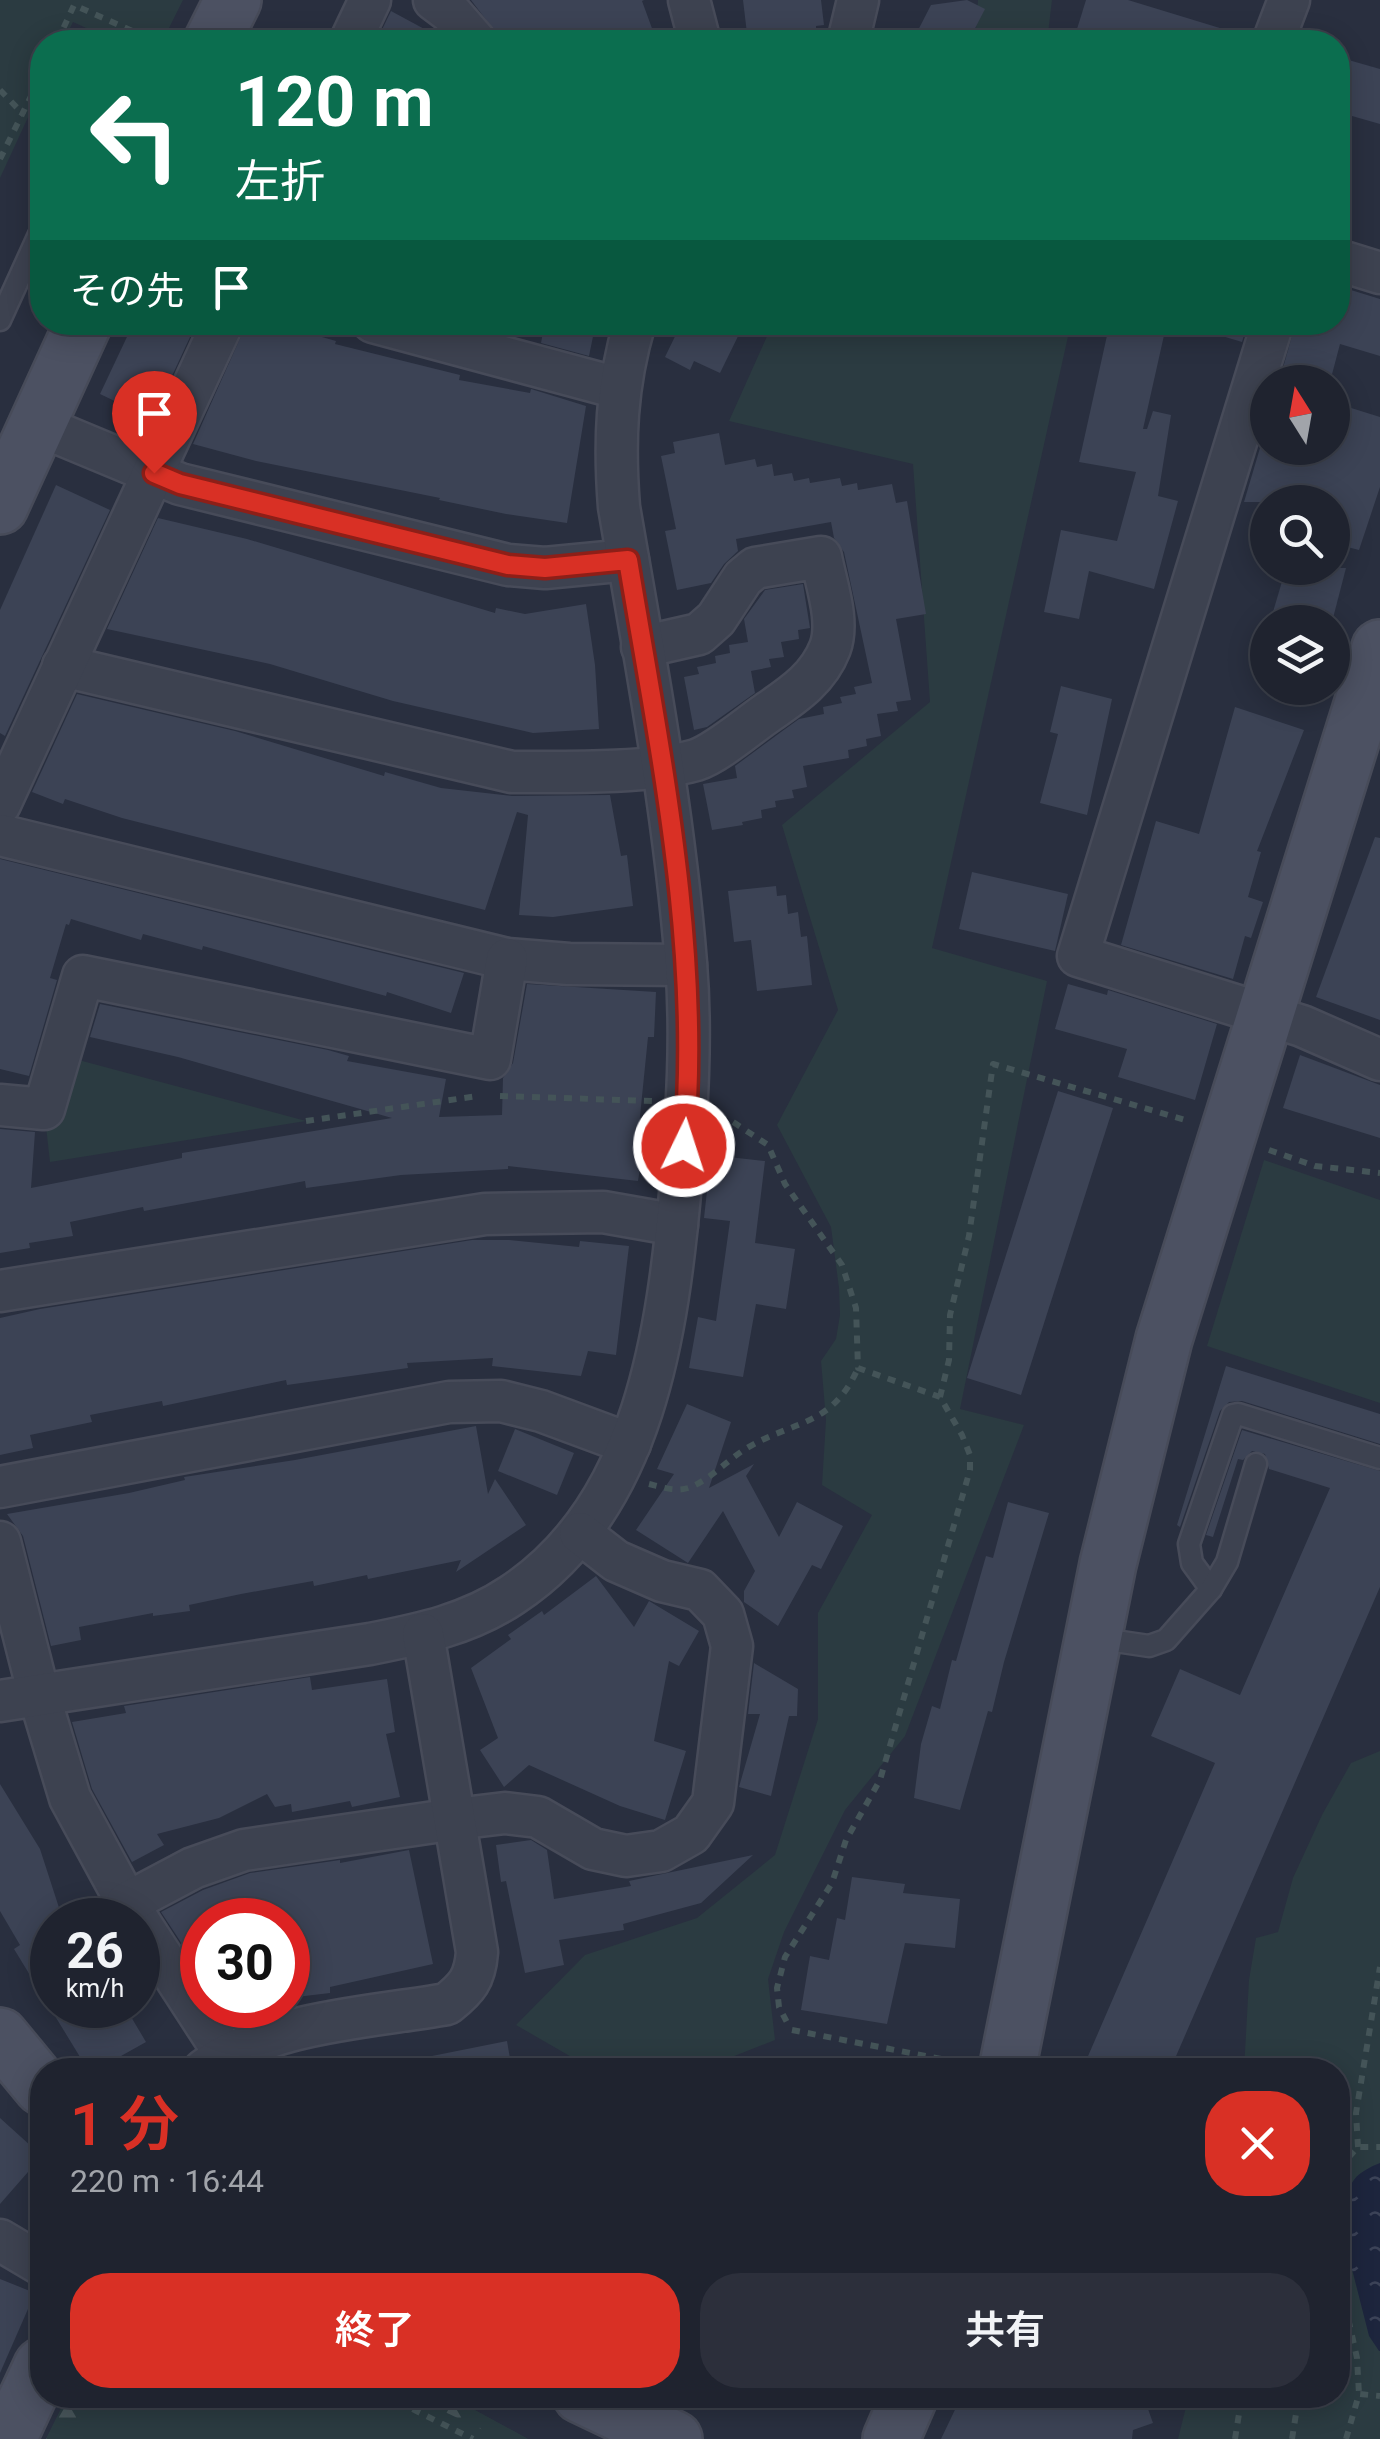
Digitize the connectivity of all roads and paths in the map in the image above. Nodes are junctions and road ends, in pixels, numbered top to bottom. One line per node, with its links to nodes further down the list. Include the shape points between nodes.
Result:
1 (234, 0): 10 (street)
2 (370, 0): 11 (street)
3 (434, 0): 12 (street)
4 (689, 0): 13 (street)
5 (858, 0): 14 (street)
6 (1288, 0): 15 (street)
7 (75, 2): 8 (path); 9 (path)
8 (62, 30)
9 (132, 30)
10 (218, 30)
11 (356, 30)
12 (466, 30)
13 (697, 30)
14 (851, 30)
15 (1277, 30)
16 (0, 90): 18 (path)
17 (30, 101): 18 (path)
18 (24, 115): 19 (path)
19 (0, 159)
20 (30, 254): 23 (lane)
21 (1350, 264): 22 (street)
22 (1380, 273)
23 (0, 320)
24 (77, 335): 30 (street)
25 (217, 335): 31 (street)
26 (446, 335): 29 (street)
27 (632, 335): 29 (street)
28 (1269, 335): 42 (street, via 1078,956)
29 (618, 388): 33 (street, via 614,450)
30 (28, 433): 31 (street); 32 (street)
31 (154, 473): 33 (street, via 508,565); 36 (street)
32 (0, 506)
33 (628, 560): 34 (street)
34 (642, 647): 37 (street); 37 (street, via 699,634 755,568 821,557 834,627 818,672 699,759)
35 (1380, 648): 42 (street)
36 (62, 666): 37 (street, via 512,772); 38 (street)
37 (661, 765): 41 (street)
38 (0, 804)
39 (0, 835): 40 (street)
40 (507, 959): 41 (street); 44 (street, via 490,1059 83,976 44,1109)
41 (686, 964): 45 (street)
42 (1265, 1014): 43 (street); 47 (street)
43 (1380, 1060)
44 (0, 1105)
45 (688, 1106): 46 (path, via 638,1098 486,1095); 49 (street); 51 (path, via 733,1122 768,1145 785,1184 842,1265 856,1308)
46 (306, 1120)
47 (1246, 1140): 48 (path, via 1315,1166); 52 (path, via 993,1064); 61 (street, via 1164,1339)
48 (1380, 1173)
49 (677, 1226): 50 (street, via 603,1212 485,1214); 54 (street, via 663,1333)
50 (0, 1291)
51 (858, 1368): 52 (path); 54 (path, via 848,1390 817,1418 749,1447 691,1487 678,1490)
52 (940, 1397): 71 (path, via 962,1435 970,1470 880,1780 846,1840 832,1883 785,1957 778,1988 791,2029)
53 (1380, 1458): 59 (lane, via 1232,1415 1189,1544 1192,1563)
54 (621, 1461): 56 (street, via 542,1411 501,1401 449,1402); 57 (street)
55 (1256, 1464): 59 (lane, via 1227,1562)
56 (0, 1487)
57 (580, 1533): 60 (street, via 514,1594 473,1618); 63 (street, via 616,1560 700,1590 723,1614 732,1646 713,1803 691,1834 662,1851 626,1856 593,1850 538,1817)
58 (0, 1542): 62 (street)
59 (1211, 1589): 61 (lane, via 1158,1644)
60 (423, 1634): 62 (street); 63 (street)
61 (1092, 1638): 72 (street)
62 (20, 1698): 64 (street)
63 (455, 1818): 65 (street, via 244,1850); 70 (street, via 476,1952 468,1988 447,2004 266,2036)
64 (124, 1898)
65 (136, 1898)
66 (160, 1963): 69 (street)
67 (1380, 1967): 74 (path, via 1356,2113)
68 (0, 2036): 73 (street)
69 (212, 2058)
70 (222, 2058)
71 (939, 2058)
72 (992, 2058)
73 (30, 2072)
74 (1358, 2147): 75 (path); 76 (path)
75 (1380, 2148)
76 (1350, 2156)
77 (0, 2240): 78 (street)
78 (30, 2258)
79 (1350, 2330): 81 (path)
80 (30, 2392): 88 (street)
81 (1359, 2394): 82 (path); 94 (path)
82 (1380, 2396)
83 (411, 2408): 89 (path)
84 (608, 2408): 90 (street)
85 (904, 2408): 91 (street)
86 (1240, 2408): 92 (path)
87 (1297, 2408): 93 (path)
88 (8, 2439)
89 (474, 2439)
90 (674, 2439)
91 (891, 2439)
92 (1235, 2439)
93 (1292, 2439)
94 (1346, 2439)

